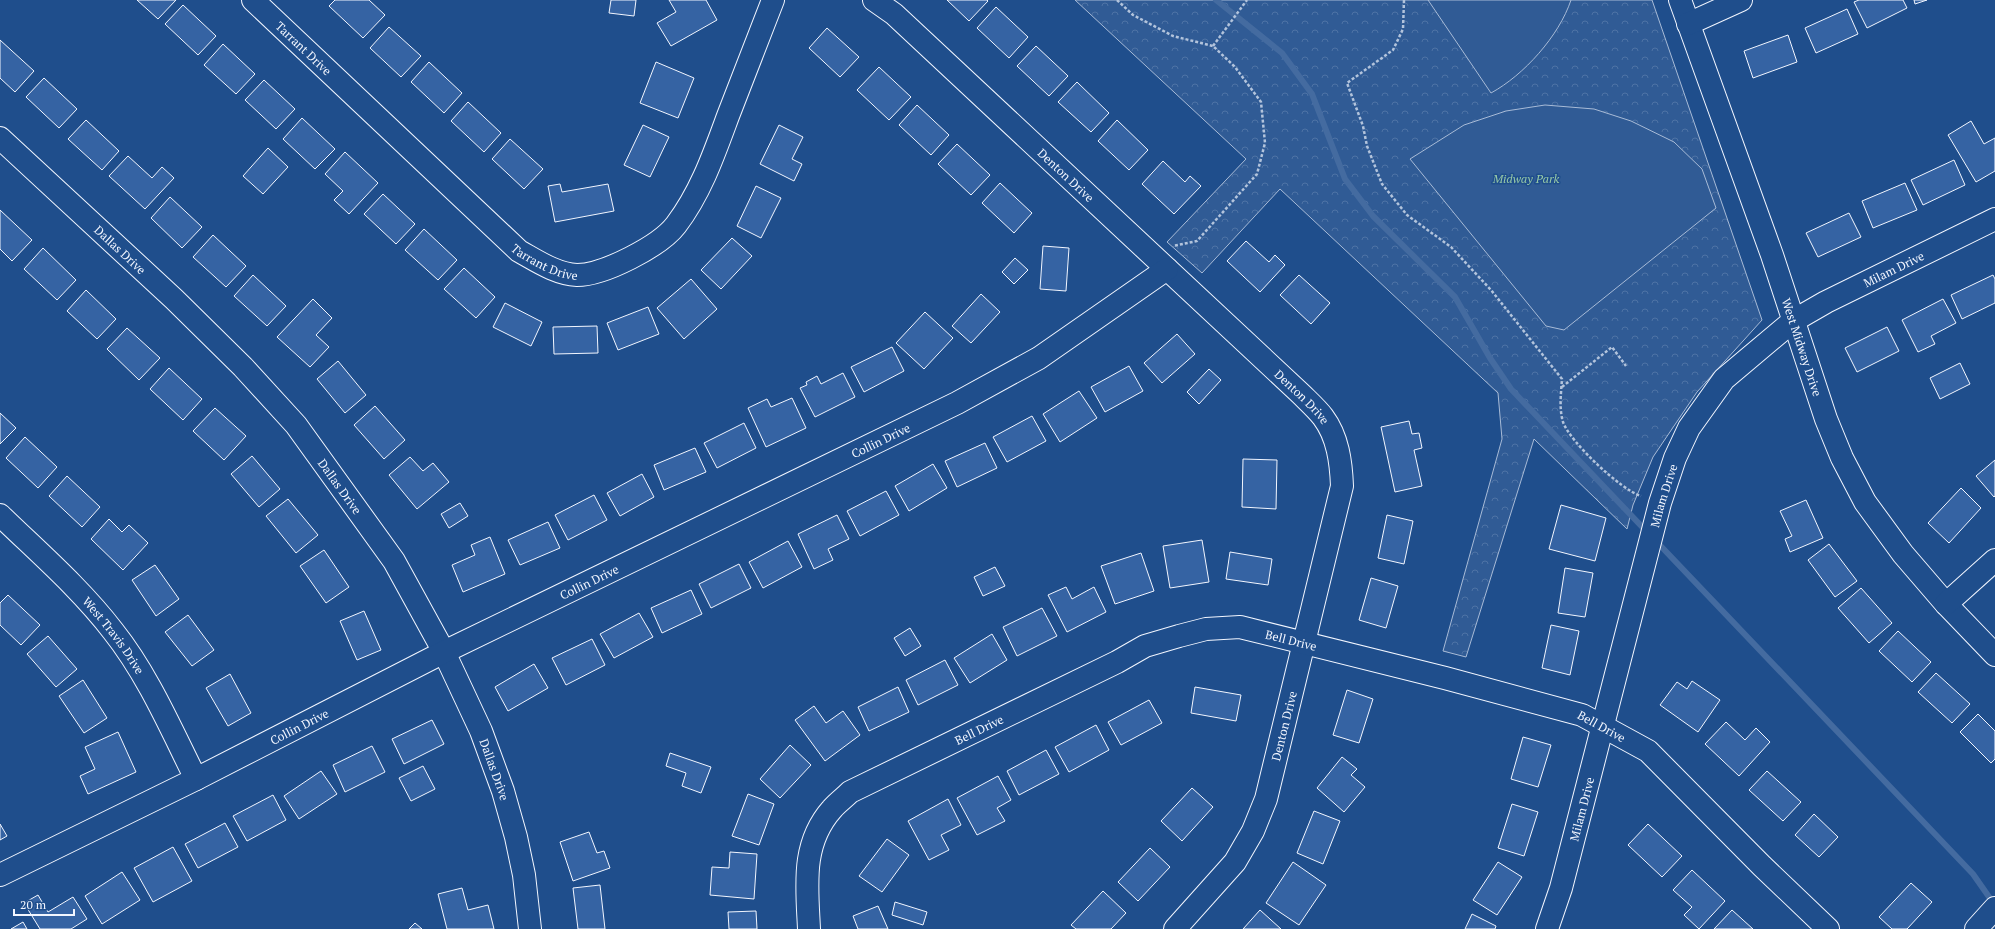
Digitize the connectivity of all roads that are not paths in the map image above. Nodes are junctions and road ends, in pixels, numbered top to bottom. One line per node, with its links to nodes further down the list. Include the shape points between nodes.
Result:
1 (253, 0): 2 (street, Tarrant Drive, via 519,251 551,268 578,274 604,270 630,259 675,227 704,180)
2 (773, 0)
3 (874, 0): 9 (street, Denton Drive, via 894,14)
4 (1680, 0): 6 (street, West Midway Drive)
5 (1741, 0): 6 (street)
6 (1688, 24): 10 (street, West Midway Drive, via 1772,255)
7 (0, 138): 15 (street, Dallas Drive, via 174,298 296,425 394,561)
8 (1995, 218): 10 (street, Milam Drive)
9 (1160, 263): 14 (street, Denton Drive, via 1301,394 1323,417 1334,440 1341,460 1342,486); 15 (street, Collin Drive, via 1039,358 957,403)
10 (1793, 321): 13 (street, West Midway Drive, via 1826,419 1842,458 1865,502 1903,554); 17 (street, Milam Drive, via 1724,379 1689,428 1675,458 1659,507)
11 (0, 515): 18 (street, West Travis Drive, via 74,588 113,631 149,685)
12 (1995, 560): 13 (street)
13 (1946, 604): 16 (street, West Midway Drive)
14 (1304, 643): 17 (street, Bell Drive, via 1582,715); 21 (street, Bell Drive, via 1240,627 1206,629 1144,646 1117,662 850,792 832,809 820,827 810,850 806,874); 22 (street, Denton Drive, via 1266,799 1253,831 1235,862)
15 (444, 652): 18 (street, Collin Drive); 20 (street, Dallas Drive, via 481,731 503,790 524,875)
16 (1995, 655)
17 (1603, 726): 23 (street, Milam Drive, via 1562,888); 24 (street, Bell Drive, via 1648,751)
18 (196, 780): 19 (street, Collin Drive)
19 (0, 876)
20 (530, 929)
21 (809, 929)
22 (1175, 929)
23 (1547, 929)
24 (1828, 929)

